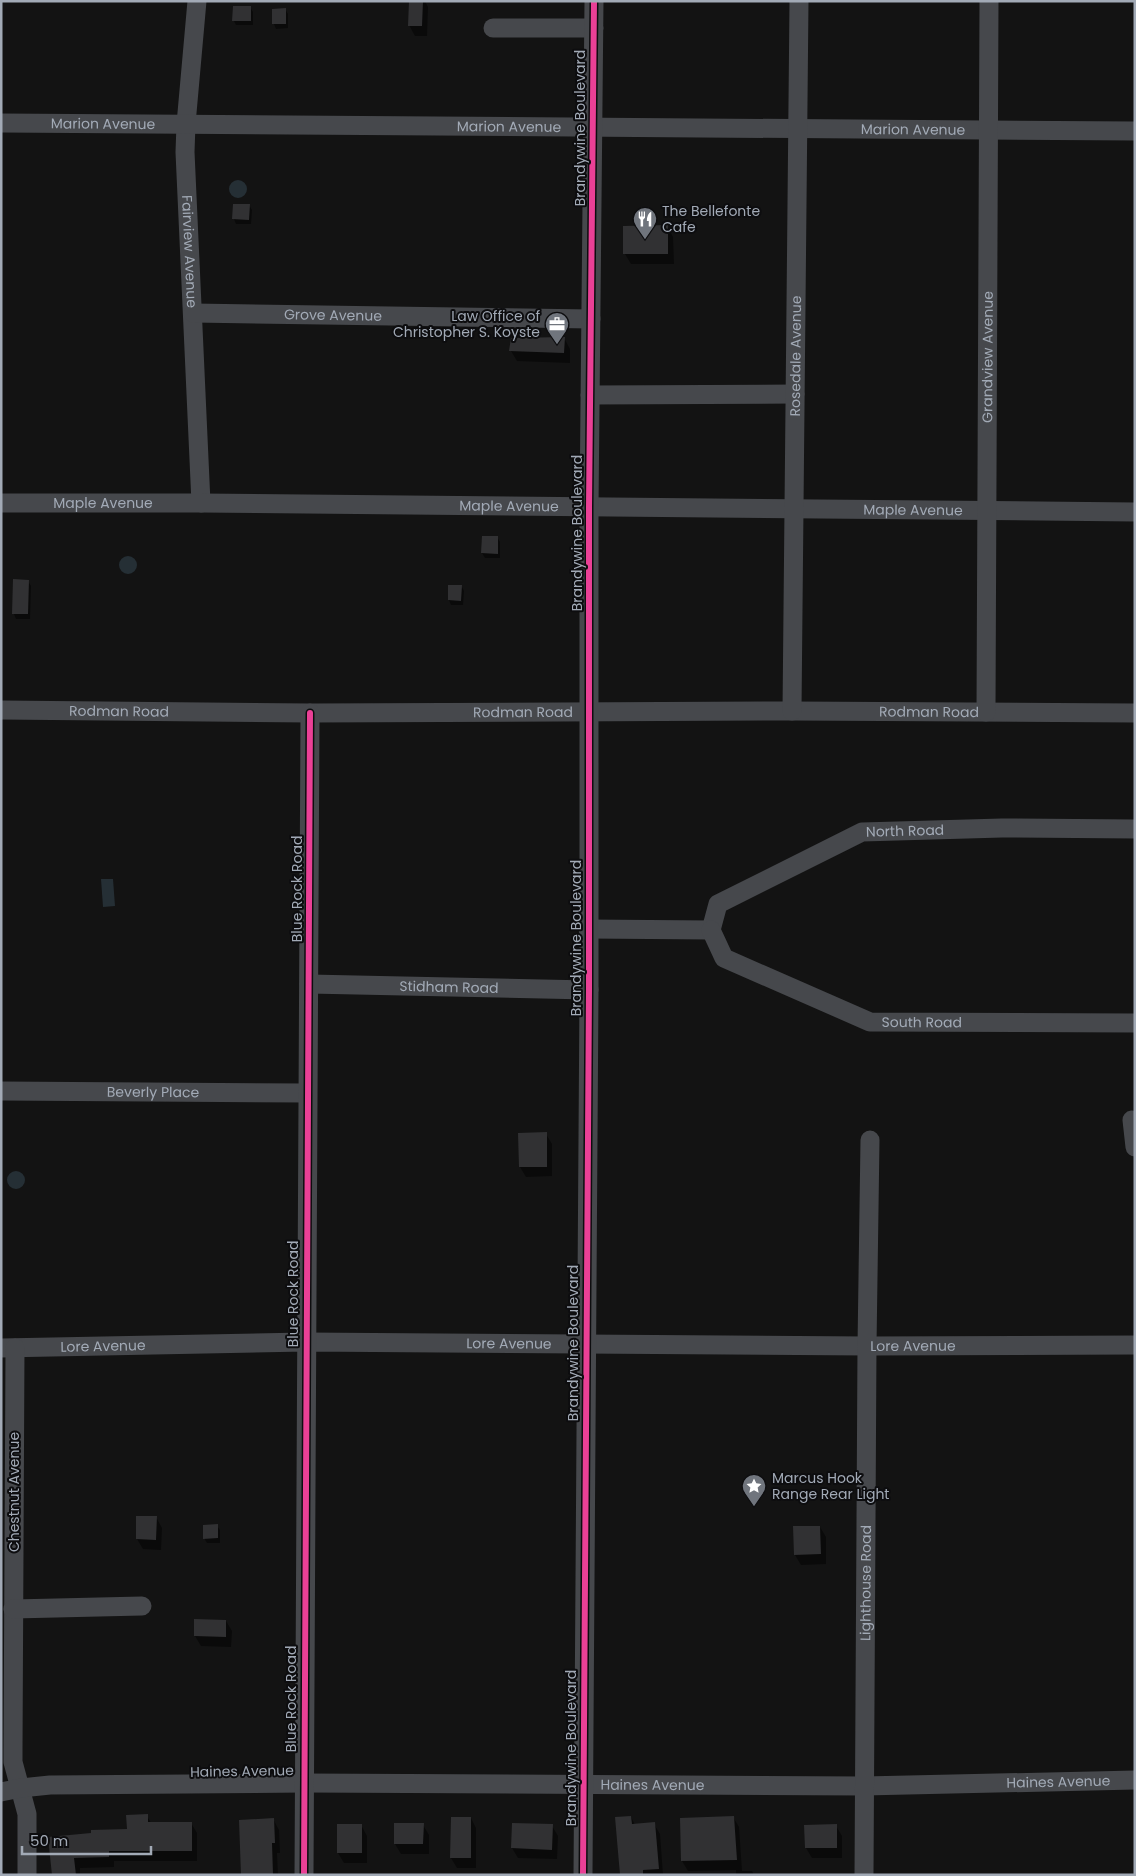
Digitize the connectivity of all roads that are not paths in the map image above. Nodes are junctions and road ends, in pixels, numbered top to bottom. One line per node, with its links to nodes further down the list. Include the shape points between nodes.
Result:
1 (197, 1): 8 (street, Fairview Avenue)
2 (594, 1): 6 (street, Brandywine Boulevard)
3 (799, 1): 10 (street, Rosedale Avenue)
4 (989, 1): 11 (street, Grandview Avenue)
5 (493, 28): 6 (street)
6 (594, 28): 9 (street, Brandywine Boulevard)
7 (1, 123): 8 (street, Marion Avenue)
8 (186, 124): 9 (street, Marion Avenue); 13 (street, Fairview Avenue)
9 (593, 127): 10 (street, Marion Avenue); 14 (street, Brandywine Boulevard)
10 (798, 129): 11 (street, Marion Avenue); 16 (street, Rosedale Avenue)
11 (987, 130): 12 (street, Marion Avenue); 21 (street, Grandview Avenue)
12 (1135, 131)
13 (194, 313): 14 (street, Grove Avenue); 18 (street, Fairview Avenue)
14 (591, 319): 15 (street, Brandywine Boulevard)
15 (590, 394): 16 (street); 19 (street, Brandywine Boulevard)
16 (795, 394): 20 (street, Rosedale Avenue)
17 (1, 503): 18 (street, Maple Avenue)
18 (202, 503): 19 (street, Maple Avenue)
19 (589, 507): 20 (street, Maple Avenue); 28 (street, Brandywine Boulevard)
20 (794, 509): 21 (street, Maple Avenue); 24 (street, Rosedale Avenue)
21 (986, 511): 22 (street, Maple Avenue); 25 (street, Grandview Avenue)
22 (1135, 512)
23 (1, 710): 27 (street, Rodman Road)
24 (792, 711): 25 (street, Rodman Road); 28 (street, Rodman Road)
25 (986, 712): 26 (street, Rodman Road)
26 (1135, 712)
27 (310, 713): 28 (street, Rodman Road); 32 (street, Blue Rock Road)
28 (589, 713): 30 (street, Brandywine Boulevard)
29 (1135, 829): 31 (street, North Road, via 862,832 718,904)
30 (588, 929): 31 (street); 33 (street, Brandywine Boulevard)
31 (711, 930): 34 (street, South Road, via 724,958 870,1022)
32 (309, 984): 33 (street, Stidham Road); 36 (street, Blue Rock Road)
33 (589, 990): 41 (street, Brandywine Boulevard)
34 (1135, 1024)
35 (1, 1091): 36 (street, Beverly Place)
36 (307, 1093): 40 (street, Blue Rock Road)
37 (1132, 1120): 39 (street)
38 (870, 1140): 43 (street, Lighthouse Road)
39 (1135, 1147)
40 (306, 1342): 41 (street, Lore Avenue); 44 (street, Lore Avenue); 48 (street, Blue Rock Road)
41 (585, 1344): 43 (street, Lore Avenue); 49 (street, Brandywine Boulevard)
42 (1135, 1345): 43 (street, Lore Avenue)
43 (867, 1346): 50 (street, Lighthouse Road)
44 (8, 1348): 46 (street, Chestnut Avenue)
45 (142, 1606): 46 (street)
46 (13, 1609): 51 (street, Chestnut Avenue, via 13,1762)
47 (1135, 1780): 50 (street, Haines Avenue)
48 (304, 1782): 49 (street, Haines Avenue); 51 (street, Haines Avenue); 54 (street, Blue Rock Road)
49 (584, 1785): 50 (street, Haines Avenue); 55 (street, Brandywine Boulevard)
50 (864, 1786): 56 (street, Lighthouse Road)
51 (21, 1788): 52 (street, Haines Avenue); 53 (street, Chestnut Avenue, via 28,1828)
52 (1, 1792)
53 (27, 1875)
54 (304, 1875)
55 (582, 1875)
56 (864, 1875)

